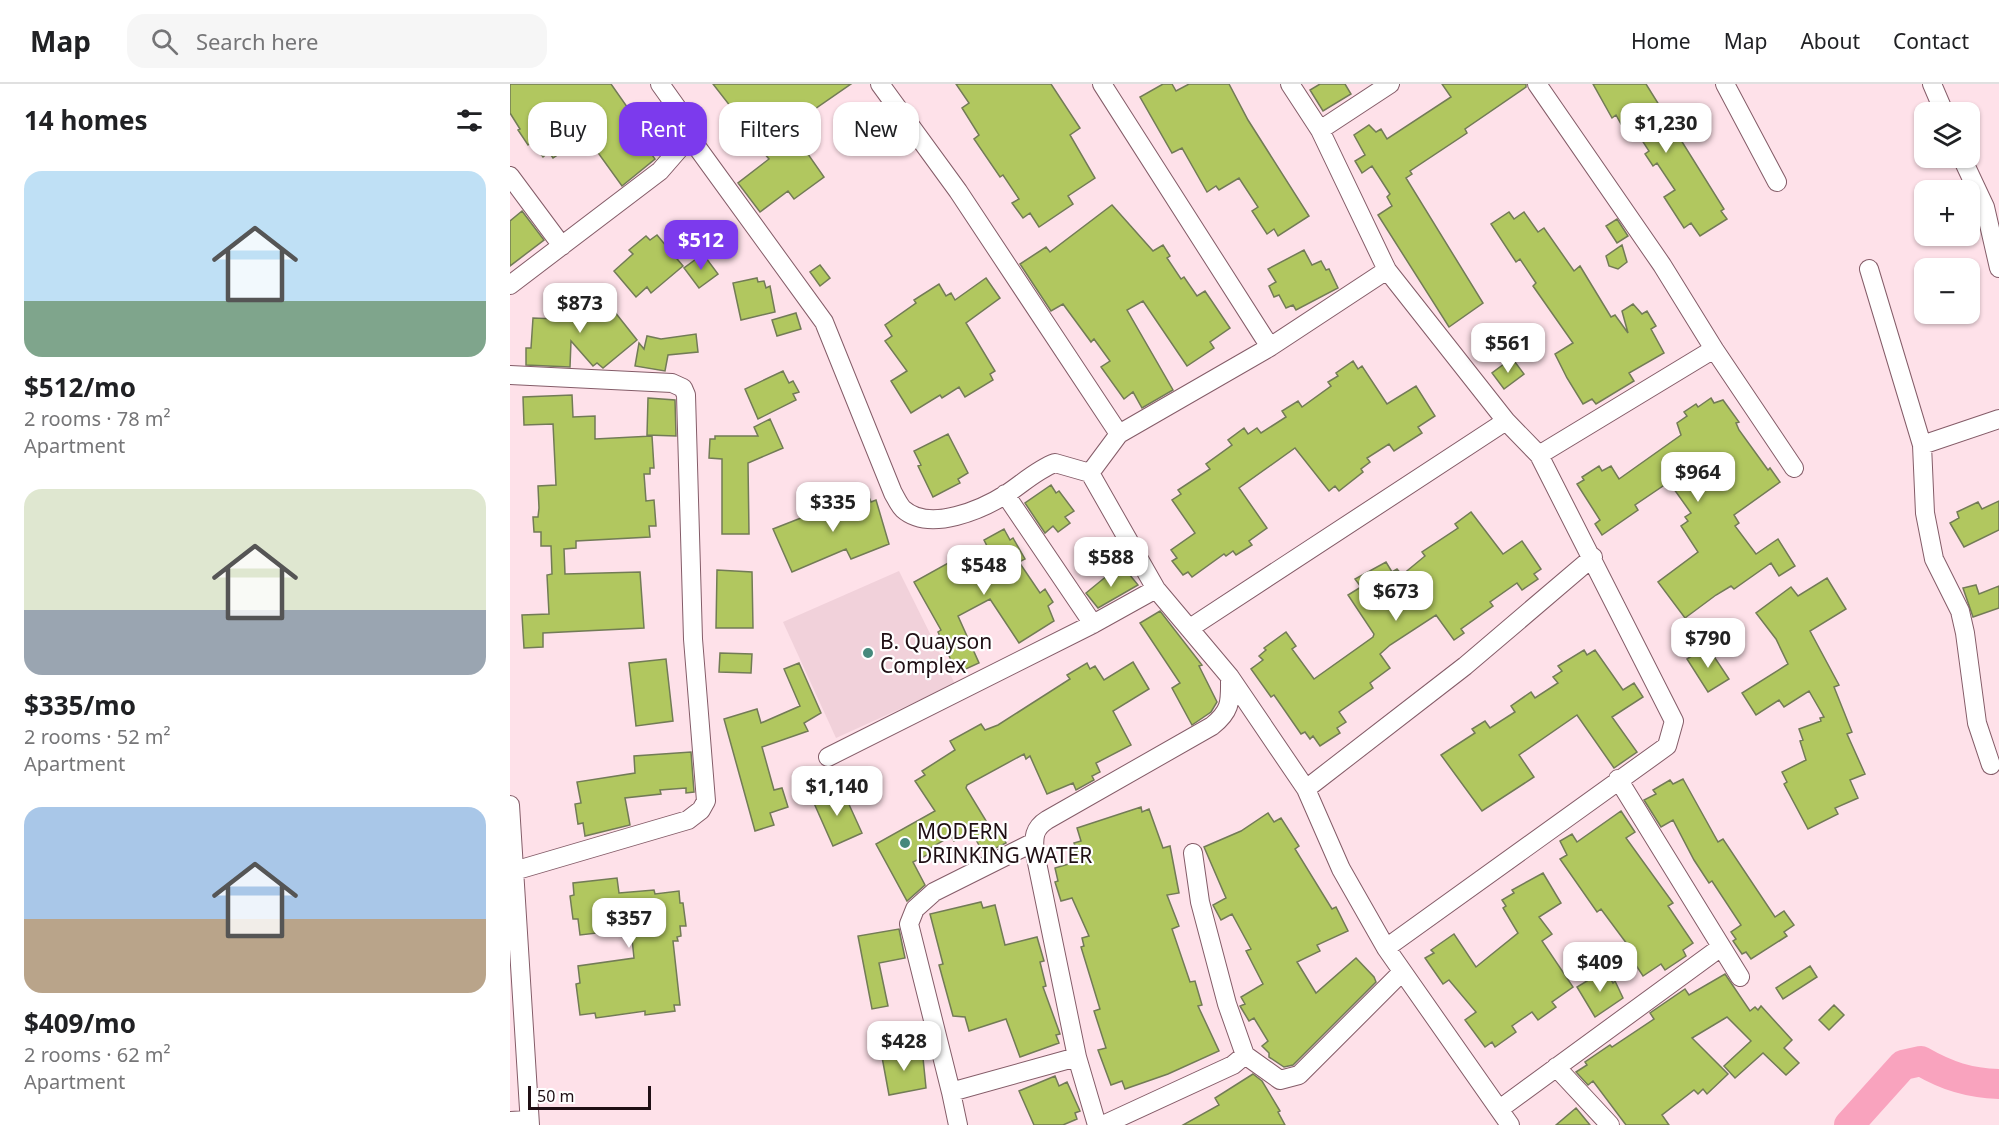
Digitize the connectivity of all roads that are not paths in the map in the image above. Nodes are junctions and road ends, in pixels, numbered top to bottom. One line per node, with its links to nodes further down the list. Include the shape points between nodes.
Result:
1 (660, 84): 9 (street)
2 (880, 84): 28 (street, via 957,191)
3 (1102, 84): 23 (street)
4 (1290, 84): 11 (street)
5 (1390, 84): 11 (street)
6 (1537, 84): 24 (street, via 1662,264)
7 (1725, 84): 16 (street)
8 (1932, 84): 10 (street)
9 (673, 102)
10 (1940, 102)
11 (1320, 130): 21 (street)
12 (673, 156): 18 (street, via 660,171)
13 (703, 156): 33 (street, via 824,322 902,509 914,515 948,518 962,516)
14 (1968, 168): 17 (street)
15 (510, 176): 18 (street)
16 (1777, 182)
17 (1992, 205): 19 (street)
18 (562, 246): 22 (street)
19 (1999, 268)
20 (1869, 269): 29 (street)
21 (1387, 270): 23 (street); 27 (street)
22 (510, 285)
23 (1270, 347): 28 (street)
24 (1714, 349): 30 (street); 31 (street)
25 (510, 375): 46 (street, via 672,383 683,388 693,639 706,801 688,820)
26 (1999, 419): 29 (street)
27 (1506, 421): 30 (street); 37 (street)
28 (1119, 434): 32 (street)
29 (1922, 445): 40 (street, via 1925,513 1934,559 1960,611 1977,723)
30 (1539, 455): 34 (street)
31 (1794, 468)
32 (1090, 473): 33 (street, via 1055,463); 35 (street)
33 (1005, 495): 36 (street)
34 (1593, 557): 41 (street, via 1674,721 1667,746); 42 (street, via 1465,666)
35 (1156, 589): 36 (street); 37 (street)
36 (1092, 624): 39 (street)
37 (1190, 628): 38 (street)
38 (1230, 677): 42 (street); 44 (street, via 1224,716 1038,826)
39 (828, 757)
40 (1991, 765)
41 (1618, 779): 47 (street); 48 (street)
42 (1306, 789): 48 (street, via 1341,869)
43 (510, 805): 46 (street)
44 (1034, 842): 53 (street); 55 (street, via 934,892 922,900 909,924)
45 (1193, 853): 52 (street, via 1200,902)
46 (514, 871): 51 (street)
47 (1721, 947): 50 (street); 54 (street)
48 (1386, 948): 49 (street)
49 (1402, 972): 52 (street, via 1299,1075 1280,1080); 56 (street)
50 (1740, 977)
51 (517, 1000): 58 (street)
52 (1245, 1055): 61 (street, via 1233,1065)
53 (1077, 1057): 55 (street); 60 (street)
54 (1556, 1067): 56 (street); 63 (street)
55 (951, 1092): 59 (street)
56 (1500, 1108): 62 (street)
57 (510, 1121): 58 (street)
58 (530, 1123)
59 (958, 1125)
60 (1097, 1125)
61 (1103, 1125)
62 (1510, 1125)
63 (1610, 1125)

